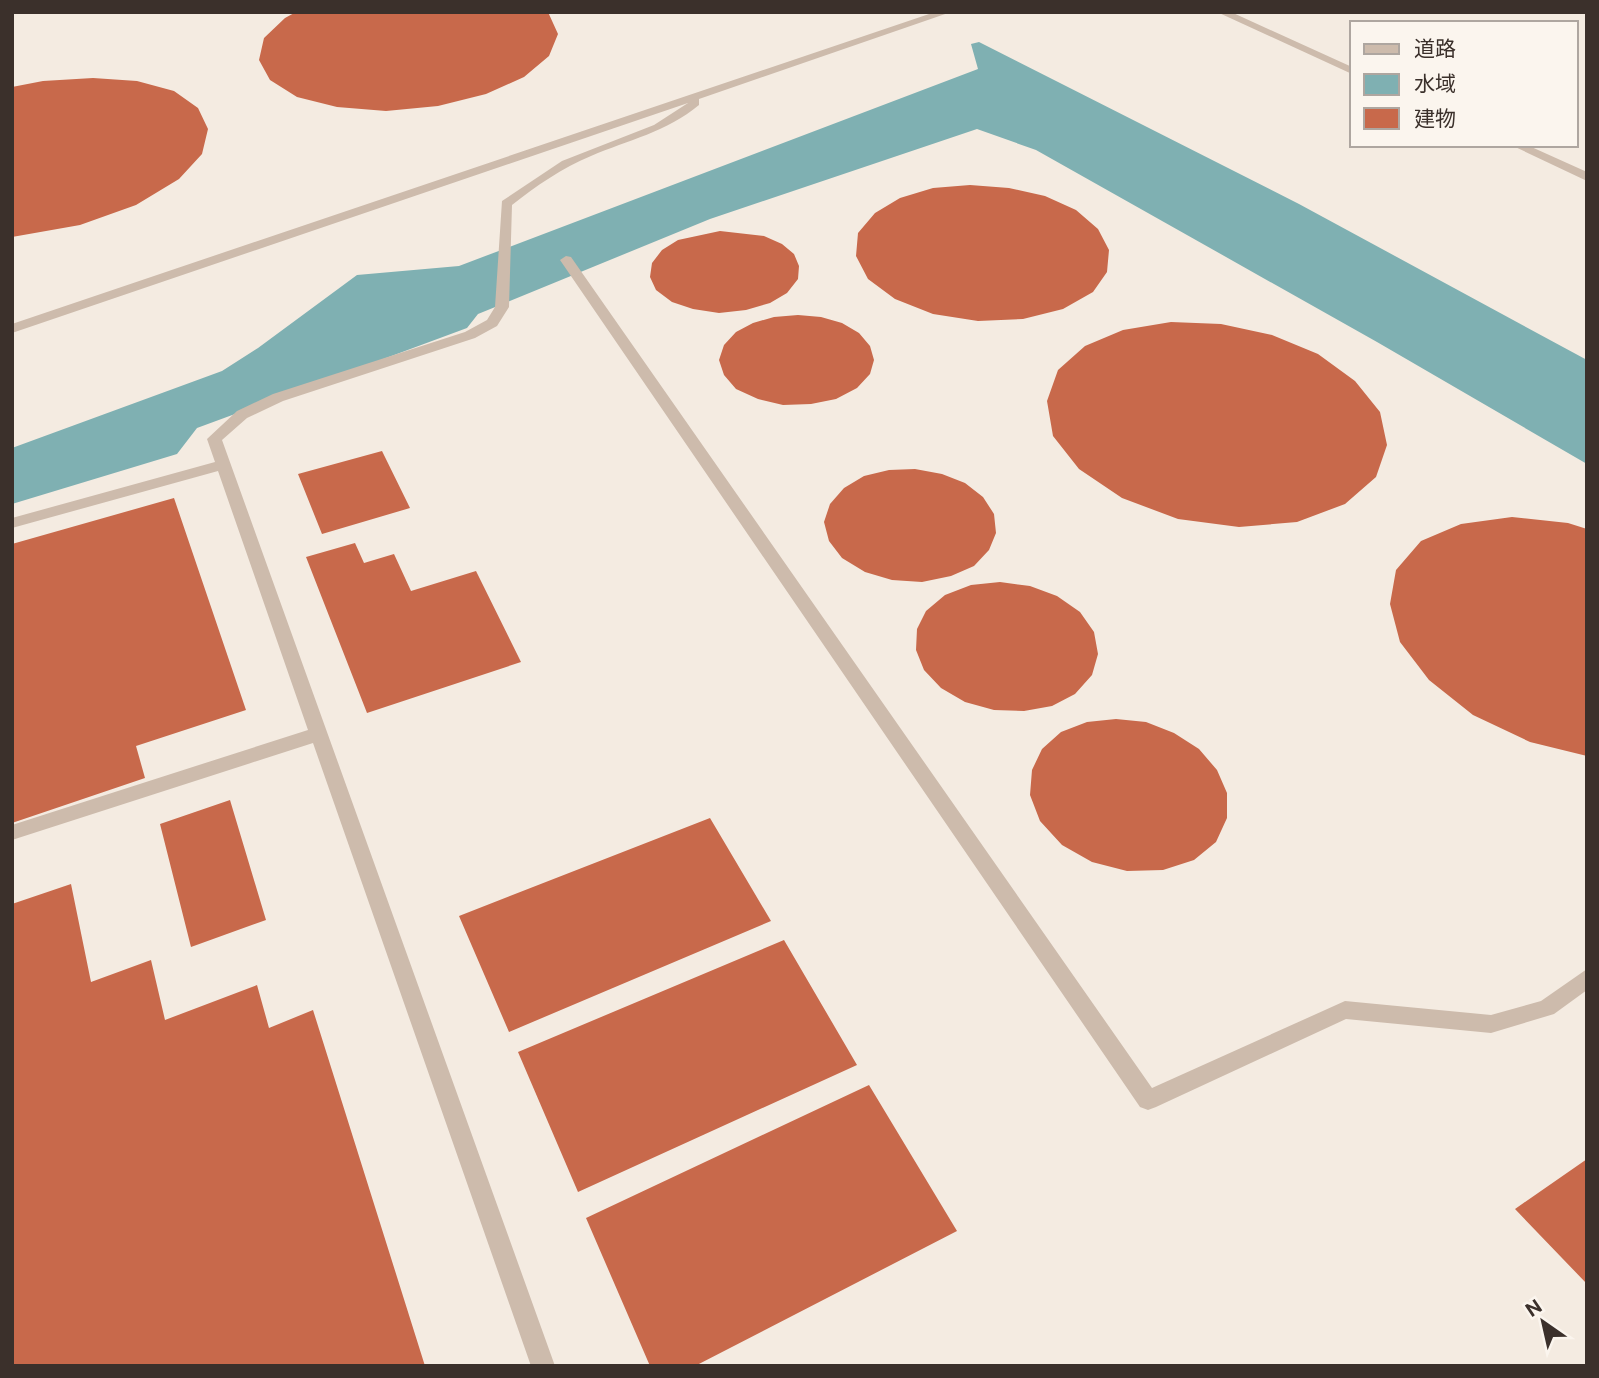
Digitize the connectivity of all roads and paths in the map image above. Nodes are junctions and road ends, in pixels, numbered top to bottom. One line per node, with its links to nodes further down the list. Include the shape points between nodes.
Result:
1 (946, 12): 4 (street)
2 (1222, 12): 3 (street)
3 (1350, 70)
4 (693, 98): 8 (street); 9 (street, via 695,103 688,110 586,154 524,188 506,204 502,307 492,323 470,335 248,411 214,439)
5 (1521, 147): 6 (street)
6 (1587, 177)
7 (566, 260): 13 (street, via 1148,1100 1345,1010 1492,1024 1547,1008)
8 (12, 329)
9 (223, 465): 10 (street); 11 (street)
10 (12, 523)
11 (318, 734): 12 (street); 14 (street)
12 (12, 833)
13 (1587, 978)
14 (543, 1366)

